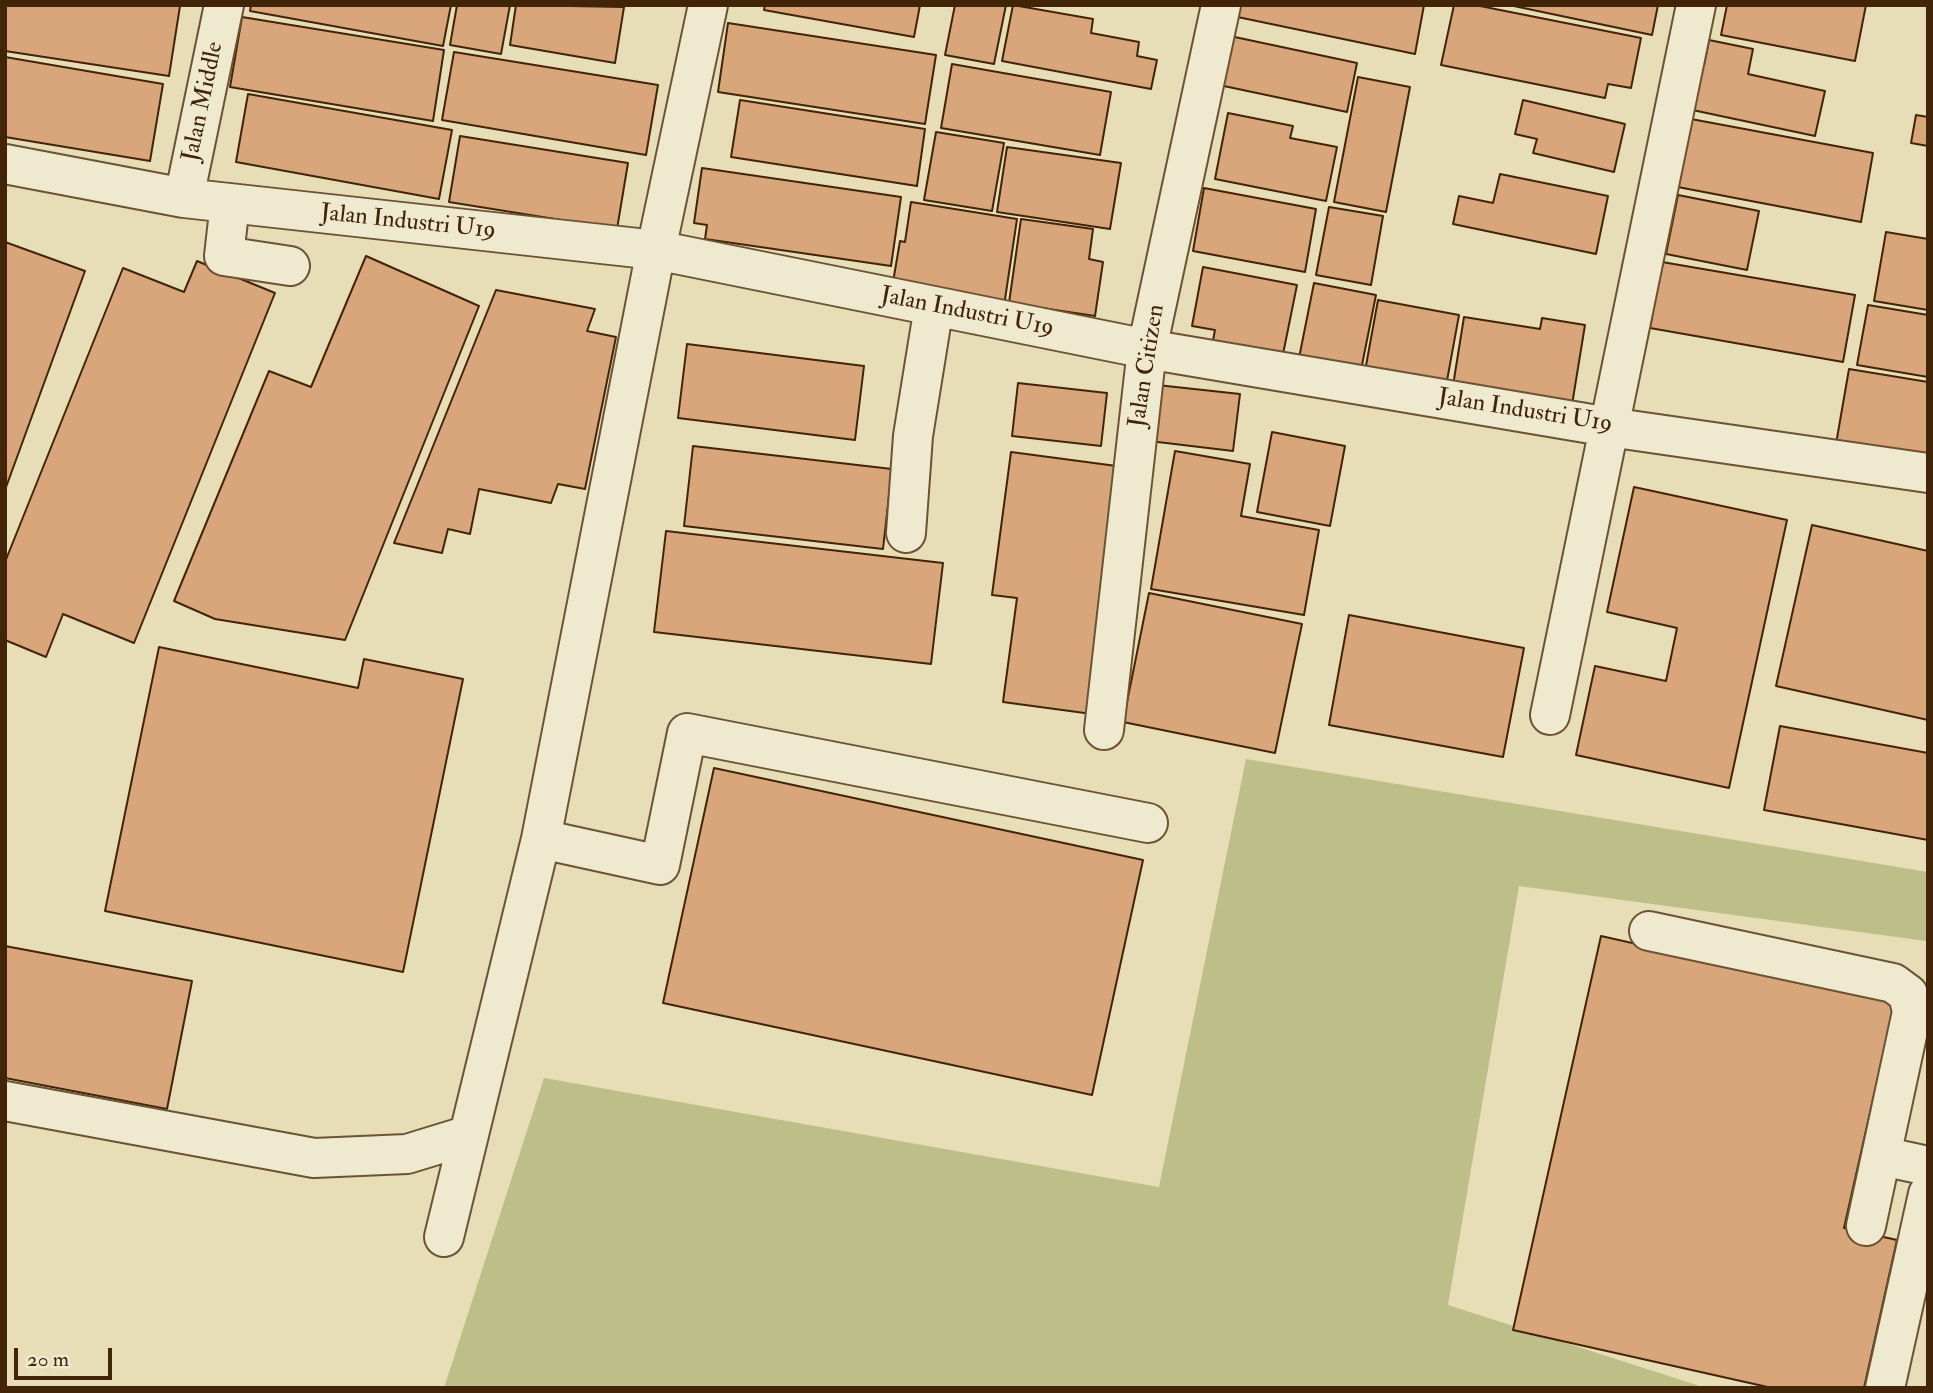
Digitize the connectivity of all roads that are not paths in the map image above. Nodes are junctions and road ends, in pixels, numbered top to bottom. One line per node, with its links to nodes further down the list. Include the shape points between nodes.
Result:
1 (223, 5): 6 (street, Jalan Middle)
2 (708, 5): 8 (street)
3 (1220, 5): 11 (street, Jalan Citizen)
4 (1696, 5): 12 (street)
5 (5, 164): 6 (street, Jalan Industri U19)
6 (184, 198): 7 (street, Jalan Industri U19)
7 (230, 203): 8 (street, Jalan Industri U19); 9 (street, via 224,256)
8 (656, 250): 10 (street, Jalan Industri U19); 18 (street)
9 (290, 266)
10 (934, 306): 11 (street, Jalan Industri U19); 14 (street, via 919,387)
11 (1147, 349): 12 (street, Jalan Industri U19); 16 (street, Jalan Citizen)
12 (1609, 427): 13 (street, Jalan Industri U19); 15 (street)
13 (1928, 473)
14 (906, 533)
15 (1550, 715)
16 (1104, 730)
17 (1148, 822): 18 (street, via 687,733 660,865)
18 (541, 839): 21 (street)
19 (1649, 931): 22 (street, via 1902,987 1912,1012)
20 (5, 1101): 21 (street, via 314,1158 407,1154)
21 (469, 1135): 26 (street)
22 (1882, 1156): 23 (street); 25 (street)
23 (1928, 1166)
24 (1928, 1194): 27 (street)
25 (1866, 1226)
26 (444, 1237)
27 (1885, 1388)

